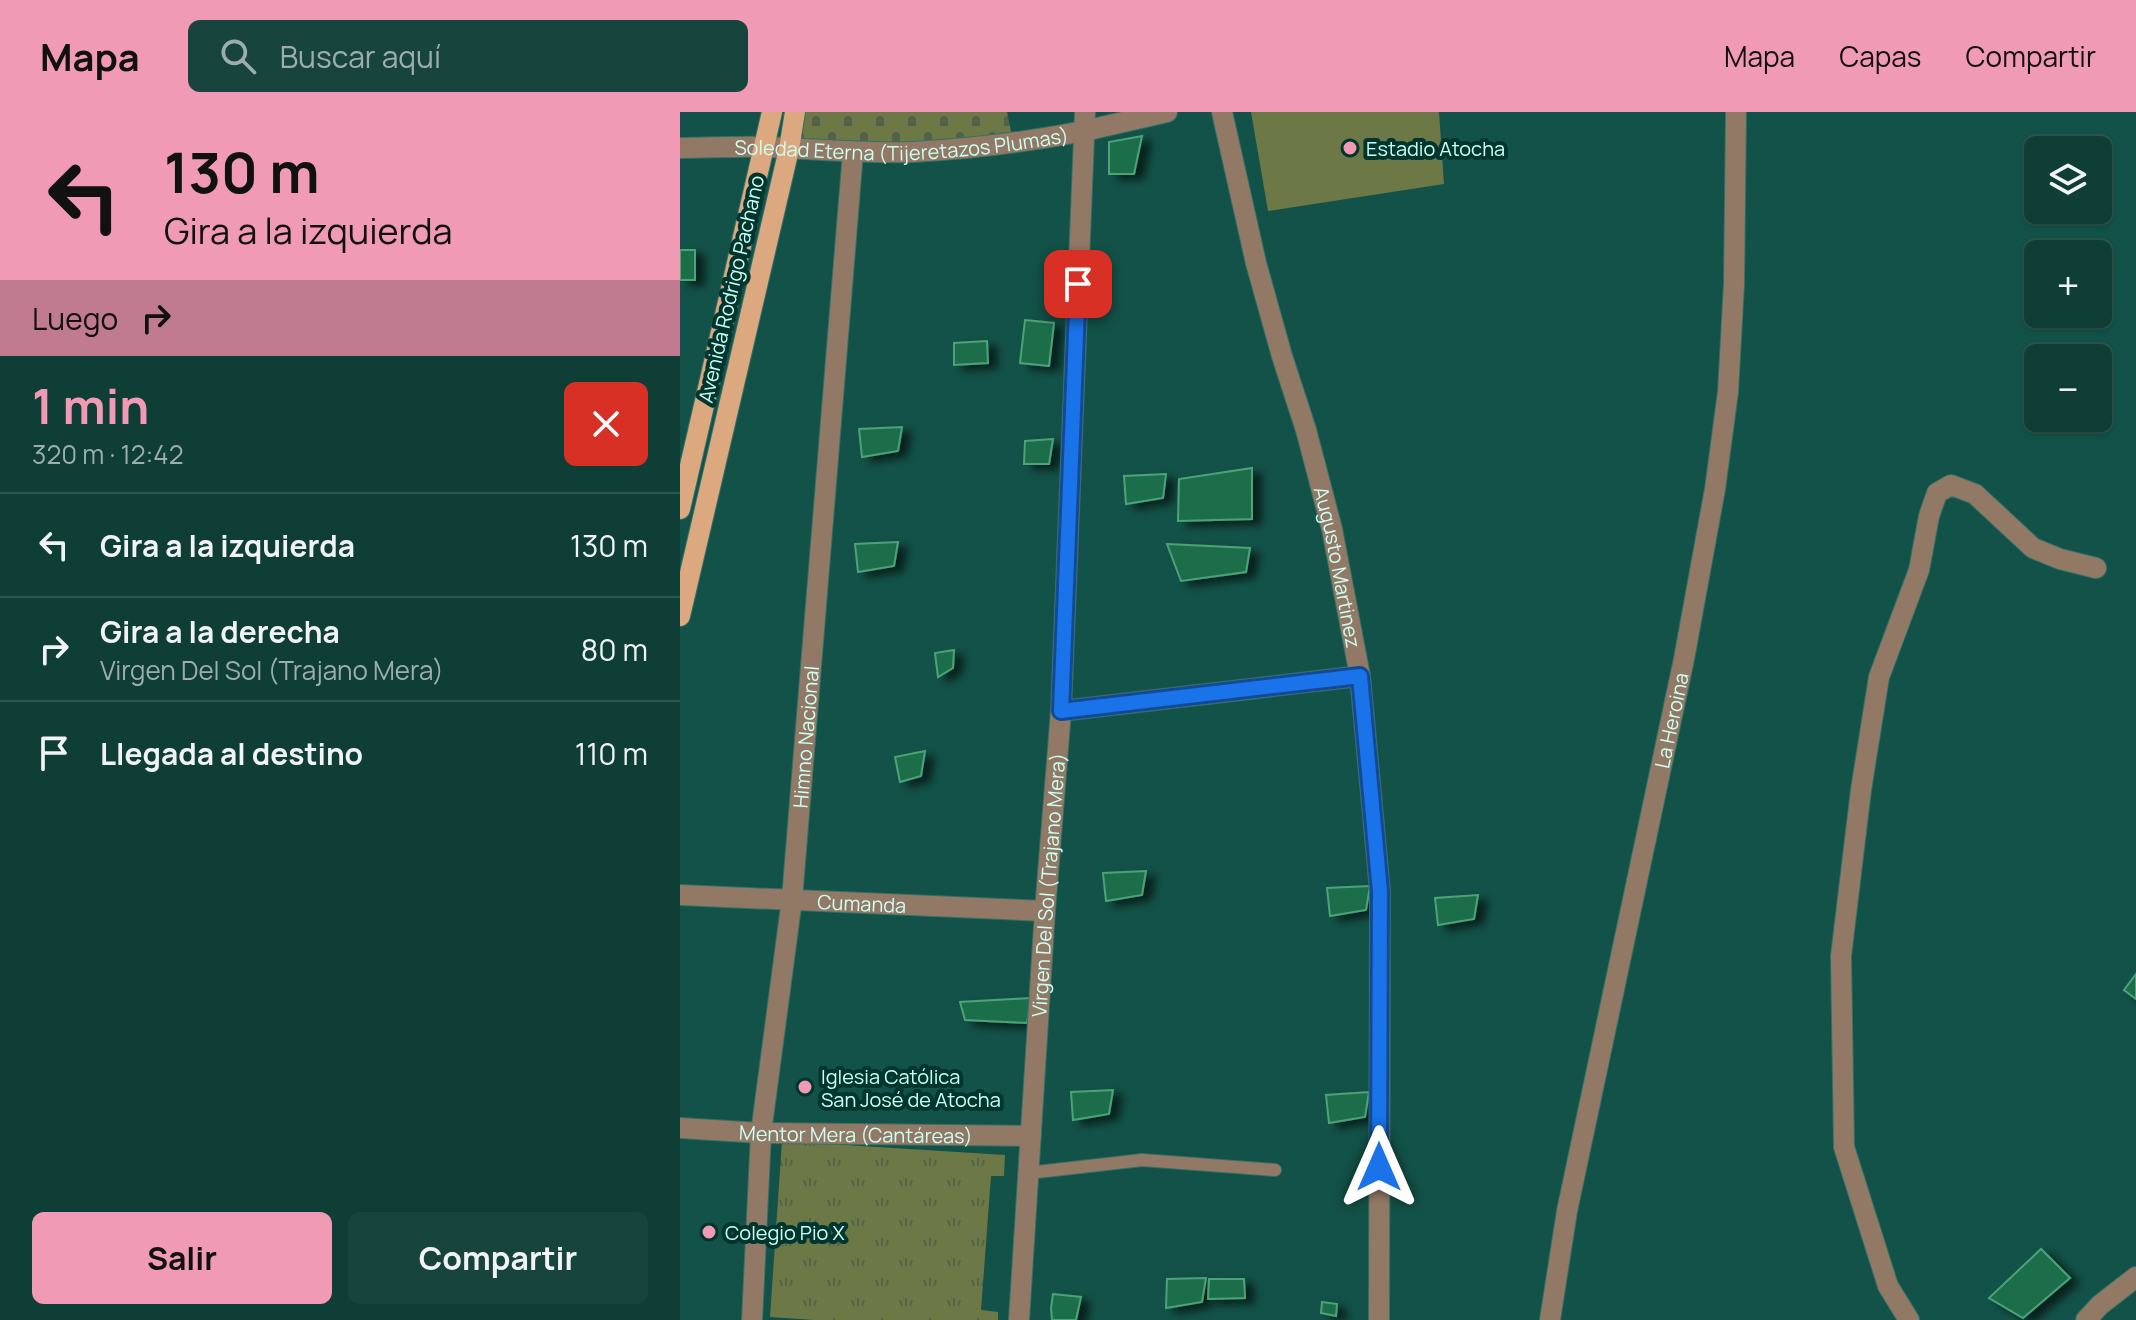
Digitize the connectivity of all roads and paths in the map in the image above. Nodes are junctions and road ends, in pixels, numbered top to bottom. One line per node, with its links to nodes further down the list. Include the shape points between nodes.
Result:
1 (772, 112): 7 (main road, Avenida Rodrigo Pachano)
2 (795, 112): 9 (main road, Avenida Rodrigo Pachano)
3 (1167, 112): 6 (street, Soledad Eterna (Tijeretazos Plumas))
4 (1222, 112): 14 (street, Augusto Martinez, via 1256,263 1332,529)
5 (1736, 112): 28 (street, La Heroina, via 1728,392 1715,489 1567,1211)
6 (1084, 122): 10 (street, Soledad Eterna (Tijeretazos Plumas), via 1026,142); 15 (street, Virgen Del Sol (Trajano Mera))
7 (765, 147): 8 (street, Soledad Eterna (Tijeretazos Plumas)); 9 (street, Soledad Eterna (Tijeretazos Plumas)); 11 (main road, Avenida Rodrigo Pachano)
8 (680, 148)
9 (789, 149): 10 (street, Soledad Eterna (Tijeretazos Plumas)); 13 (main road, Avenida Rodrigo Pachano)
10 (853, 152): 17 (street, Himno Nacional)
11 (680, 509)
12 (2096, 568): 29 (street, via 2033,548 1975,494 1951,485 1937,493 1919,570 1879,677 1841,956 1844,1147 1888,1286)
13 (680, 616)
14 (1360, 676): 15 (street); 27 (street, Augusto Martinez, via 1380,891)
15 (1061, 711): 18 (street, Virgen Del Sol (Trajano Mera))
16 (680, 895): 17 (street, Cumanda)
17 (792, 899): 18 (street, Cumanda); 20 (street, Himno Nacional)
18 (1045, 911): 21 (street, Virgen Del Sol (Trajano Mera))
19 (680, 1128): 20 (street, Mentor Mera (Cantáreas))
20 (761, 1133): 21 (street, Mentor Mera (Cantáreas)); 25 (street, Himno Nacional)
21 (1031, 1136): 23 (street, Virgen Del Sol (Trajano Mera))
22 (1275, 1170): 23 (lane, via 1142,1160)
23 (1028, 1173): 26 (street, Virgen Del Sol (Trajano Mera))
24 (2136, 1277): 30 (street)
25 (752, 1320)
26 (1019, 1320)
27 (1379, 1320)
28 (1550, 1320)
29 (1909, 1320)
30 (2086, 1320)

